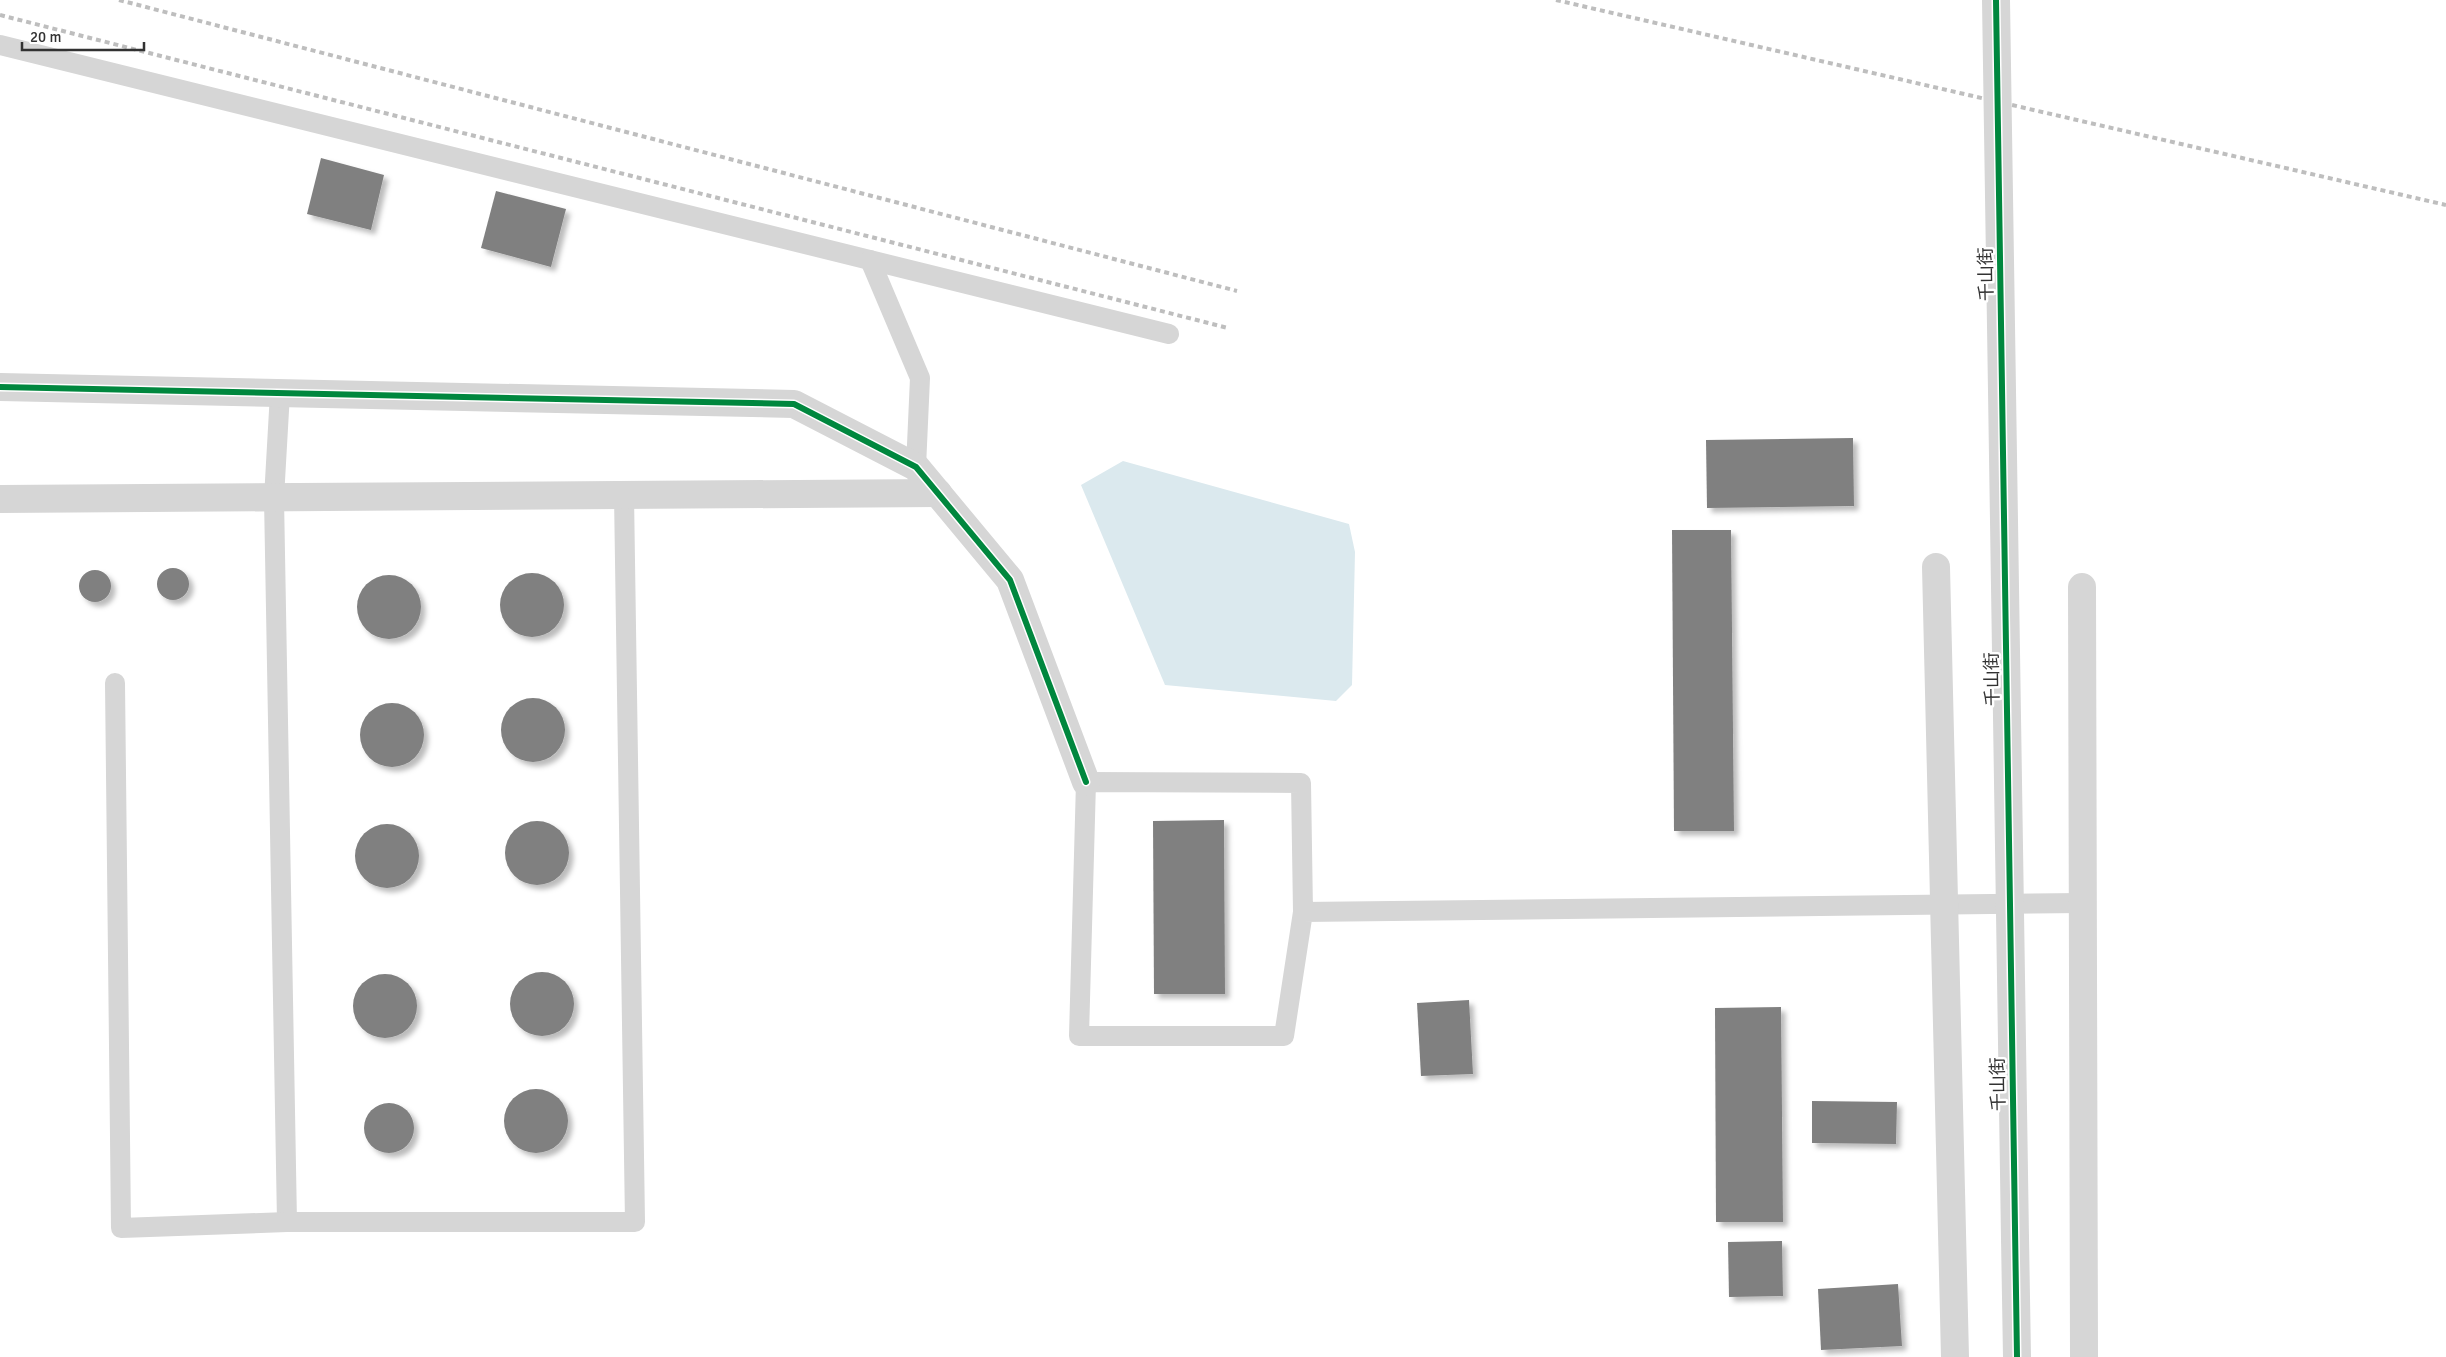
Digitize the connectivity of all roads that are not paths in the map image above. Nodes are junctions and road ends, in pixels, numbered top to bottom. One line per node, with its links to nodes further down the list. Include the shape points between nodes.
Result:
1 (1996, 0): 21 (street, 千山街, bridge)
2 (0, 45): 3 (lane)
3 (870, 260): 4 (lane); 7 (lane, via 920,378)
4 (1169, 334)
5 (0, 386): 6 (street)
6 (280, 393): 7 (street, via 794,404); 10 (lane)
7 (916, 467): 8 (street)
8 (938, 493): 9 (street); 15 (street, via 1010,580)
9 (624, 495): 10 (street); 19 (lane, via 635,1222)
10 (274, 498): 11 (street); 19 (lane)
11 (0, 499)
12 (1936, 567): 17 (street)
13 (2082, 587): 16 (street)
14 (115, 683): 19 (lane, via 121,1228)
15 (1086, 782): 18 (lane, via 1301,783); 18 (lane, via 1079,1036 1284,1036)
16 (2082, 903): 17 (lane); 22 (street)
17 (1944, 906): 18 (lane); 20 (street)
18 (1303, 912)
19 (288, 1222)
20 (1955, 1357)
21 (2017, 1357)
22 (2084, 1357)

